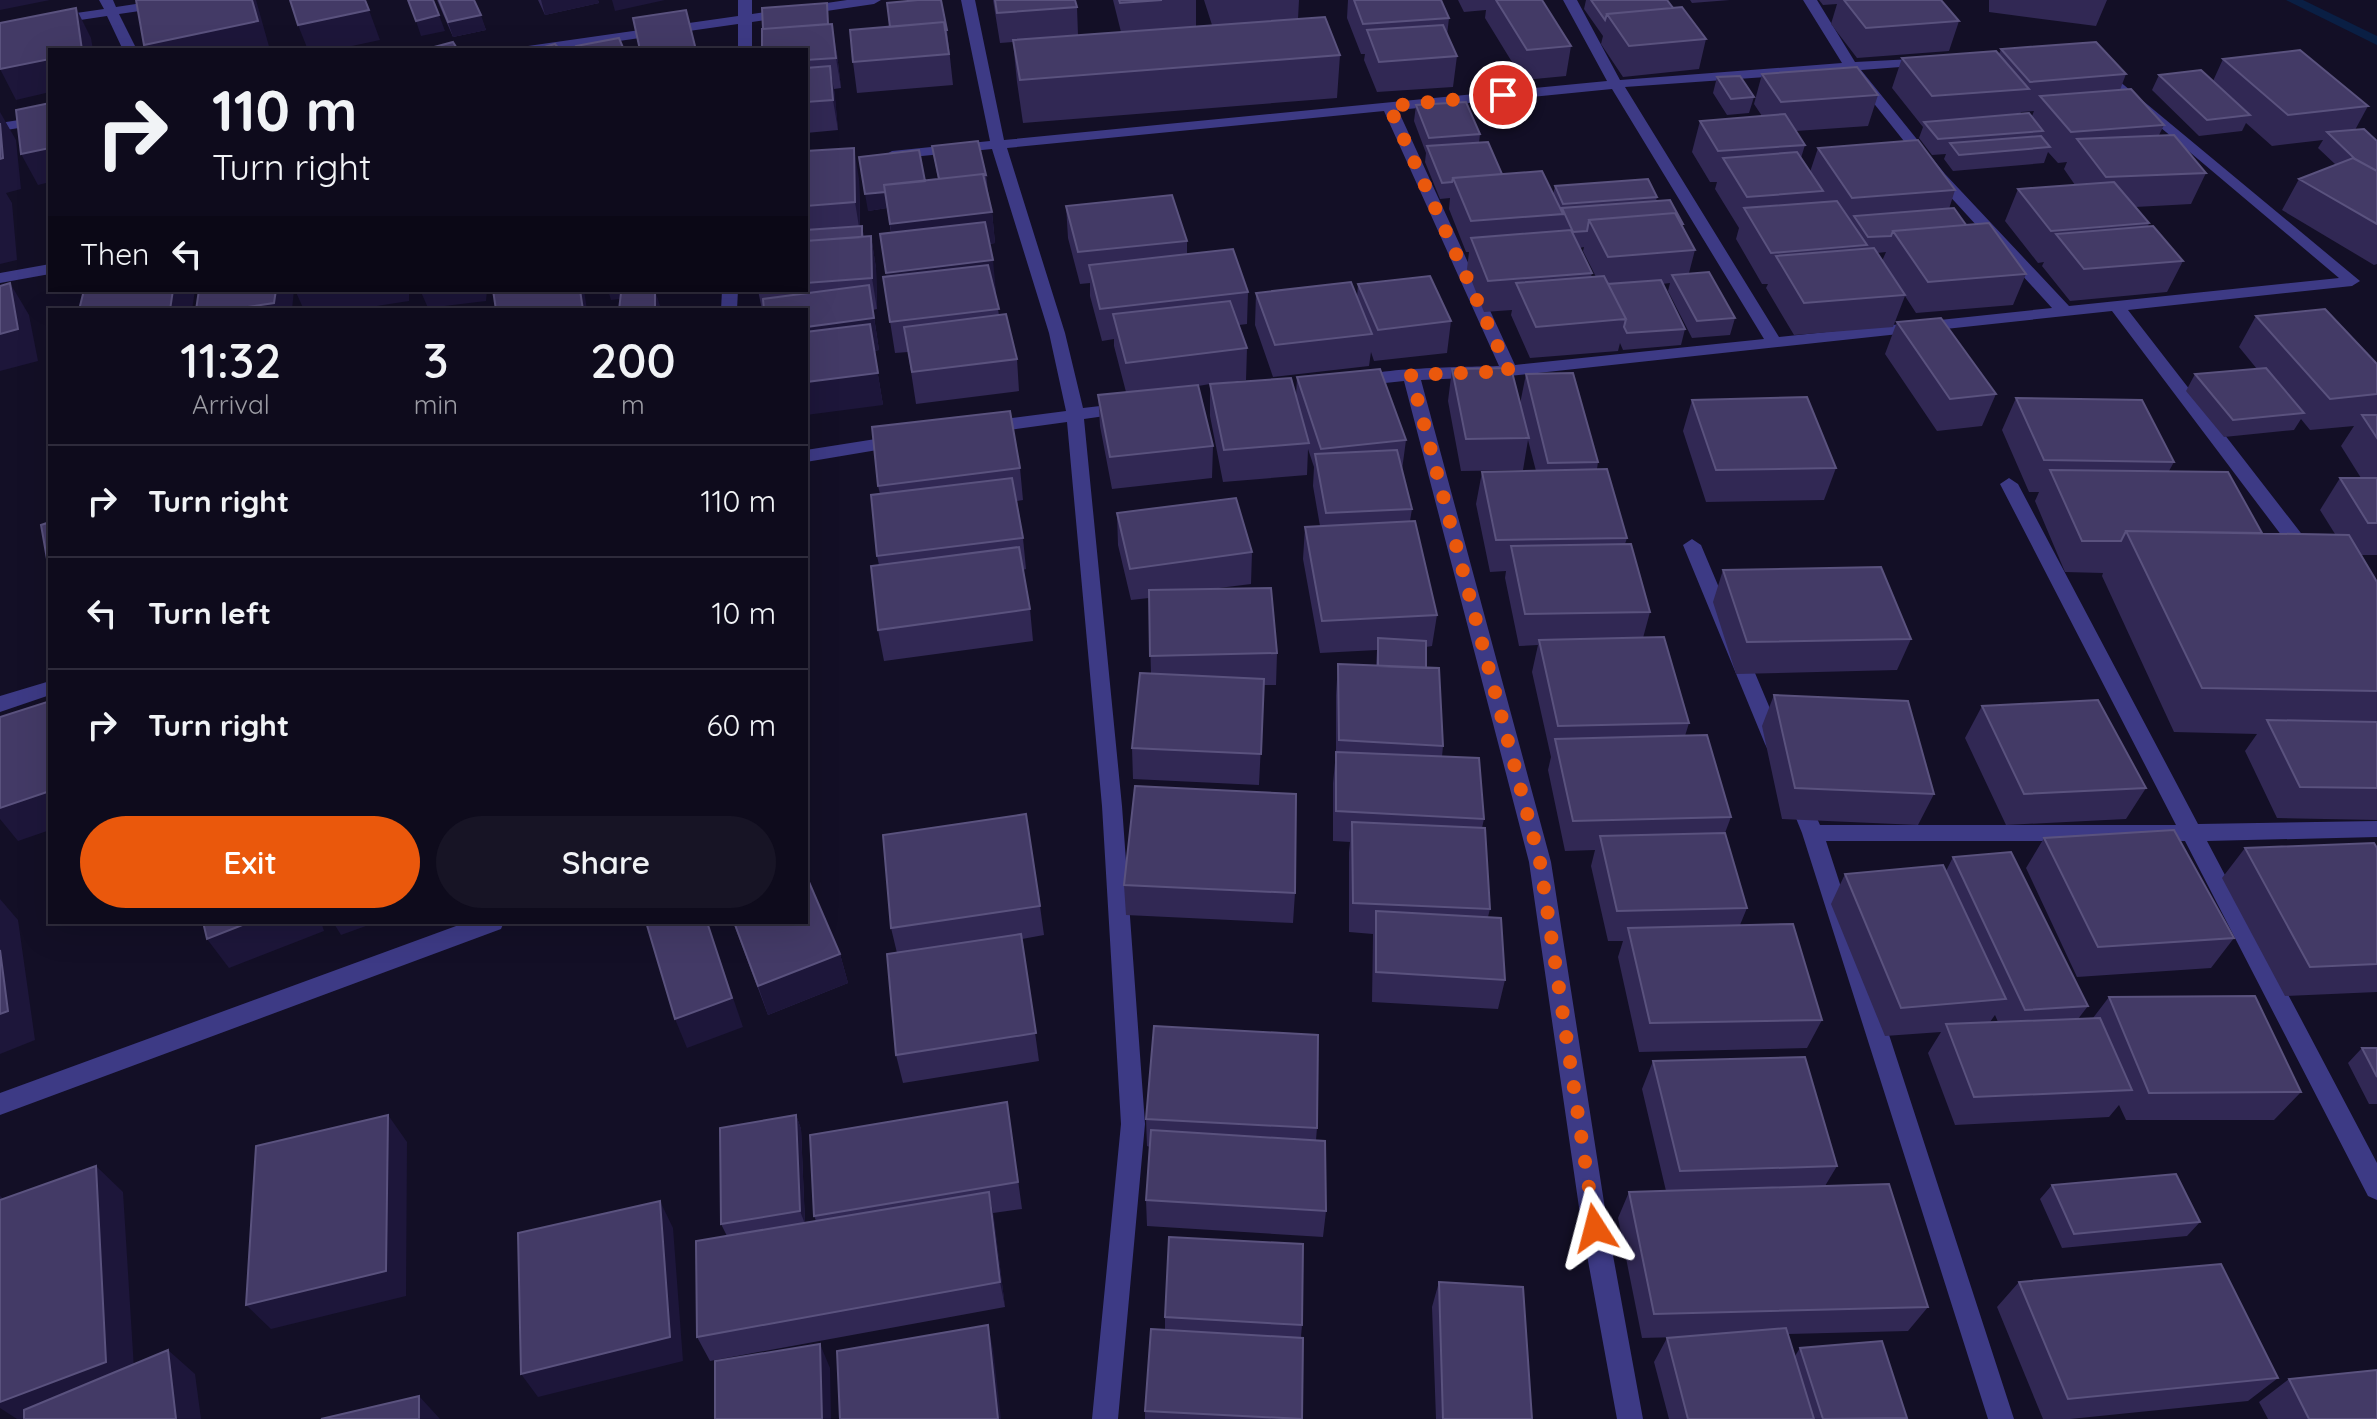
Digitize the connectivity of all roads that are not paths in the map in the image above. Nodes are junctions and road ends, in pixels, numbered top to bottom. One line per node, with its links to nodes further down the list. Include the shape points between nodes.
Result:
1 (188, 0): 7 (street)
2 (745, 0): 8 (street)
3 (874, 0): 8 (street)
4 (968, 0): 20 (street)
5 (1570, 0): 16 (street)
6 (1810, 0): 15 (street)
7 (107, 5): 9 (street); 10 (street)
8 (747, 18): 11 (street); 12 (street)
9 (0, 28)
10 (129, 48)
11 (542, 48)
12 (745, 48)
13 (1942, 61): 15 (street)
14 (2093, 63): 24 (street, via 2352,281)
15 (1851, 66): 16 (street); 25 (street, via 1940,177)
16 (1616, 84): 17 (street); 26 (street)
17 (1389, 106): 20 (street); 27 (street)
18 (48, 119): 19 (street)
19 (0, 127)
20 (998, 144): 21 (street); 31 (street, via 1057,333)
21 (880, 156)
22 (48, 269): 23 (street)
23 (0, 278)
24 (2118, 308): 25 (street); 37 (street)
25 (2065, 312): 26 (street)
26 (1774, 342): 27 (street)
27 (1509, 371): 28 (street)
28 (1411, 375): 29 (street); 47 (street, via 1540,862 1595,1228)
29 (1334, 384)
30 (1149, 406): 31 (street)
31 (1075, 413): 32 (street); 46 (street, via 1112,806 1133,1124)
32 (964, 431)
33 (917, 438): 34 (street)
34 (808, 456)
35 (2009, 484): 42 (street)
36 (1692, 545): 41 (street)
37 (2320, 572)
38 (48, 689): 39 (street)
39 (0, 704)
40 (2377, 829): 42 (street)
41 (1813, 833): 42 (street); 48 (street)
42 (2194, 833): 45 (street)
43 (488, 924): 44 (street)
44 (0, 1104)
45 (2377, 1188)
46 (1105, 1419)
47 (1630, 1419)
48 (2001, 1419)

